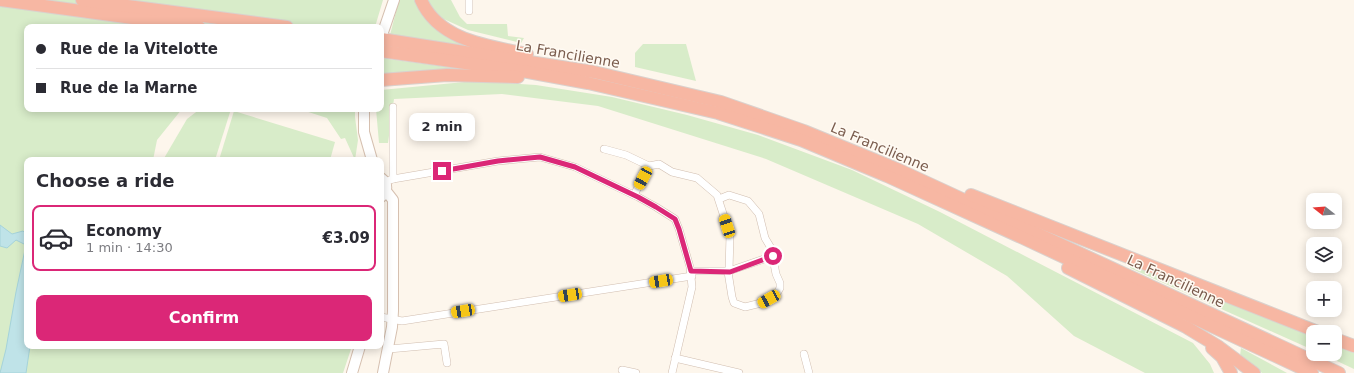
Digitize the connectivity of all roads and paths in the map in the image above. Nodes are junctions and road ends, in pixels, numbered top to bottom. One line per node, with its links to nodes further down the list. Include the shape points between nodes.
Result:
1 (0, 0): 7 (highway)
2 (82, 0): 8 (highway)
3 (394, 0): 9 (street)
4 (421, 0): 12 (highway, via 428,14 453,34 498,48 580,64)
5 (469, 0): 6 (street)
6 (468, 11)
7 (177, 24)
8 (264, 24)
9 (384, 30)
10 (384, 40): 12 (highway, La Francilienne)
11 (384, 51): 12 (highway, La Francilienne, via 528,72)
12 (591, 77): 13 (highway, via 562,83 517,77 447,75); 19 (highway, La Francilienne, via 721,102 804,131); 23 (highway, La Francilienne, via 718,113 801,140)
13 (384, 80)
14 (393, 107): 20 (street)
15 (364, 112): 17 (street, via 364,132)
16 (604, 149): 18 (street, via 626,155)
17 (371, 157)
18 (649, 166): 21 (street); 22 (street, via 659,164 672,172 696,178 717,195)
19 (897, 169): 29 (highway, via 910,169); 48 (highway, La Francilienne)
20 (385, 185): 21 (street, via 498,161 540,157 575,167); 28 (street, via 393,200)
21 (634, 195): 26 (street, via 675,219)
22 (718, 199): 24 (street, via 729,195 748,201 759,214); 25 (street, via 730,234)
23 (1023, 238): 30 (highway, via 1033,251 1167,316); 47 (highway, La Francilienne)
24 (773, 256): 25 (street); 25 (street, via 780,288 776,295 761,303 745,307 734,303)
25 (729, 272): 26 (street)
26 (691, 274): 28 (street, via 402,321); 36 (street, via 692,287)
27 (384, 318): 28 (street)
28 (393, 319): 34 (street)
29 (1306, 327)
30 (1197, 334): 45 (highway, via 1222,357); 46 (highway, via 1230,354)
31 (1342, 342): 32 (highway)
32 (1354, 346)
33 (359, 349): 39 (street)
34 (389, 349): 37 (street, via 444,344); 40 (street)
35 (804, 354): 44 (street)
36 (675, 358): 42 (street); 43 (street)
37 (447, 363)
38 (622, 370): 41 (street)
39 (352, 373)
40 (383, 373)
41 (636, 373)
42 (672, 373)
43 (739, 373)
44 (809, 373)
45 (1231, 373)
46 (1254, 373)
47 (1312, 373)
48 (1339, 373)

